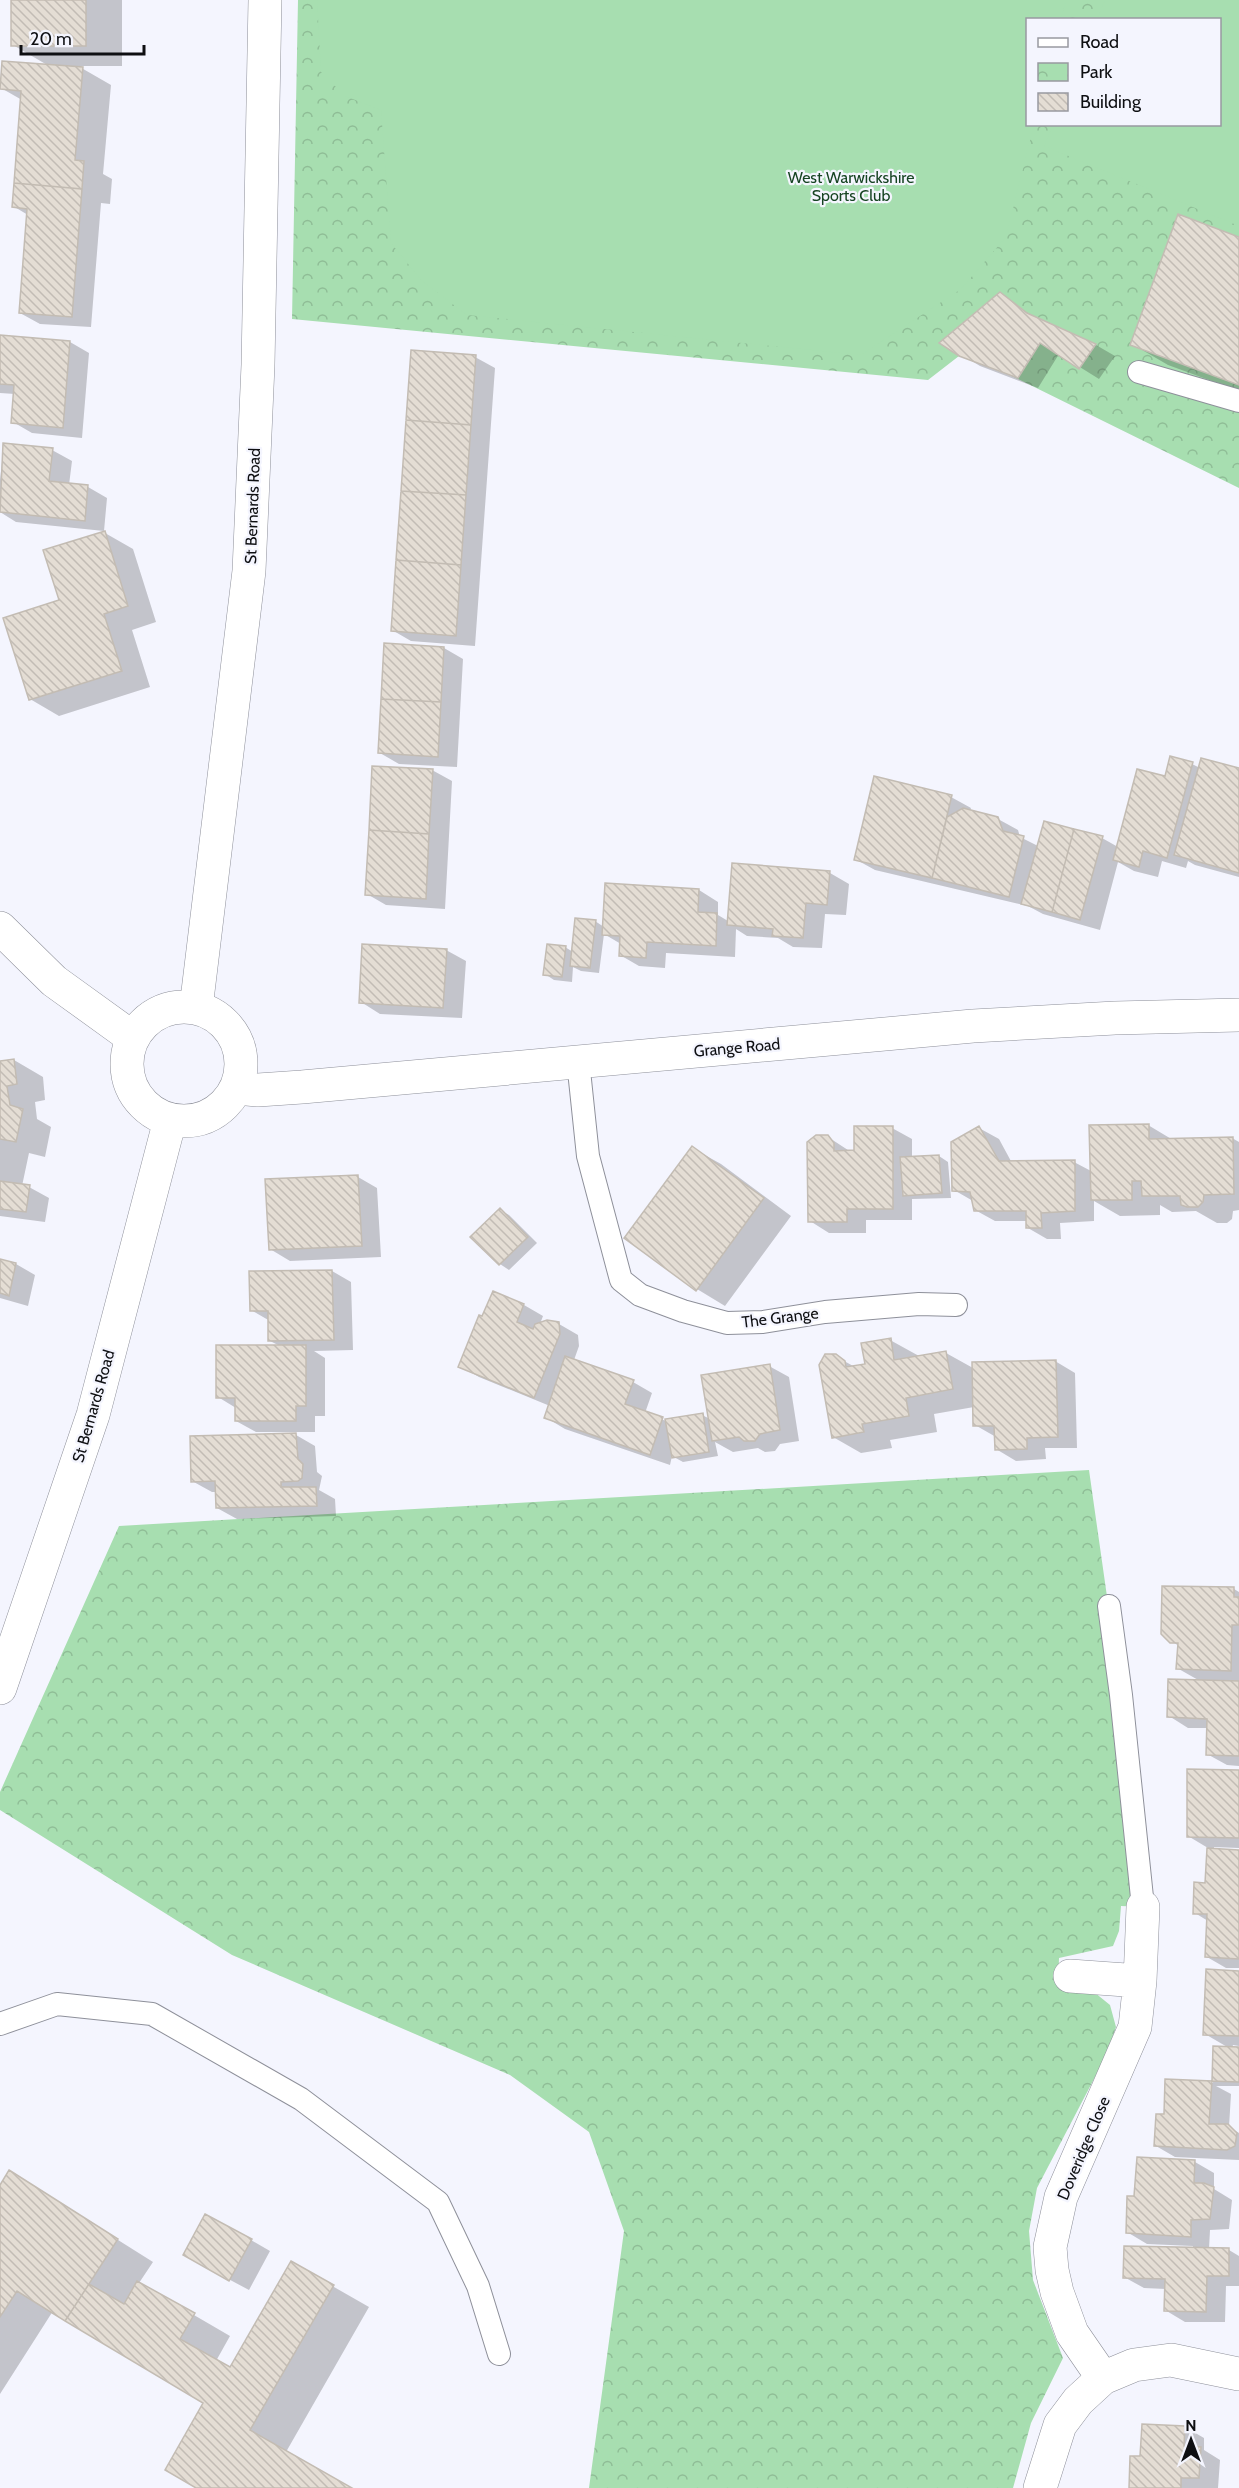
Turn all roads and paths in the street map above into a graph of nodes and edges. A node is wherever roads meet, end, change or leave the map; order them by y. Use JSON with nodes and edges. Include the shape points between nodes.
{"nodes":[{"id":1,"x":265,"y":0,"type":"edge"},
{"id":2,"x":1139,"y":372,"type":"dead end"},
{"id":3,"x":1239,"y":401,"type":"edge"},
{"id":4,"x":0,"y":928,"type":"edge"},
{"id":5,"x":196,"y":1008,"type":"junction"},
{"id":6,"x":1239,"y":1015,"type":"edge"},
{"id":7,"x":133,"y":1038,"type":"junction"},
{"id":8,"x":578,"y":1061,"type":"junction"},
{"id":9,"x":237,"y":1088,"type":"junction"},
{"id":10,"x":170,"y":1120,"type":"junction"},
{"id":11,"x":956,"y":1305,"type":"dead end"},
{"id":12,"x":1109,"y":1606,"type":"dead end"},
{"id":13,"x":5,"y":1654,"type":"edge"},
{"id":14,"x":0,"y":1688,"type":"edge"},
{"id":15,"x":1143,"y":1907,"type":"joint"},
{"id":16,"x":1070,"y":1976,"type":"dead end"},
{"id":17,"x":1140,"y":1981,"type":"junction"},
{"id":18,"x":0,"y":2024,"type":"edge"},
{"id":19,"x":499,"y":2354,"type":"dead end"},
{"id":20,"x":1239,"y":2374,"type":"edge"},
{"id":21,"x":1103,"y":2378,"type":"junction"},
{"id":22,"x":1040,"y":2488,"type":"edge"}],
"edges":[{"from":1,"to":5,"type":"street","name":"St Bernards Road","via":[[258,365],[249,571]]},
{"from":2,"to":3,"type":"lane"},
{"from":4,"to":7,"type":"street","via":[[54,981]]},
{"from":5,"to":7,"type":"street","via":[[178,1007],[158,1013]]},
{"from":5,"to":9,"type":"street","via":[[214,1015],[230,1029],[237,1042],[241,1068]]},
{"from":6,"to":8,"type":"street","name":"Grange Road","via":[[973,1026]]},
{"from":7,"to":10,"type":"street","via":[[127,1061],[129,1081],[137,1097]]},
{"from":8,"to":9,"type":"street","name":"Grange Road","via":[[280,1089]]},
{"from":8,"to":11,"type":"lane","name":"The Grange","via":[[591,1167],[621,1281],[640,1295],[726,1323],[919,1304]]},
{"from":9,"to":10,"type":"street","via":[[216,1112],[198,1120]]},
{"from":10,"to":13,"type":"street","name":"St Bernards Road","via":[[93,1415]]},
{"from":12,"to":15,"type":"lane"},
{"from":13,"to":14,"type":"street","name":"St Bernards Road"},
{"from":15,"to":17,"type":"street","name":"Doveridge Close"},
{"from":16,"to":17,"type":"street"},
{"from":17,"to":21,"type":"street","name":"Doveridge Close","via":[[1135,2026],[1061,2197],[1050,2247],[1057,2292],[1072,2332]]},
{"from":18,"to":19,"type":"lane","via":[[57,2004],[152,2014],[301,2099],[438,2202],[478,2286]]},
{"from":20,"to":21,"type":"street","via":[[1171,2360],[1134,2365]]},
{"from":21,"to":22,"type":"street","via":[[1060,2425]]}]}
